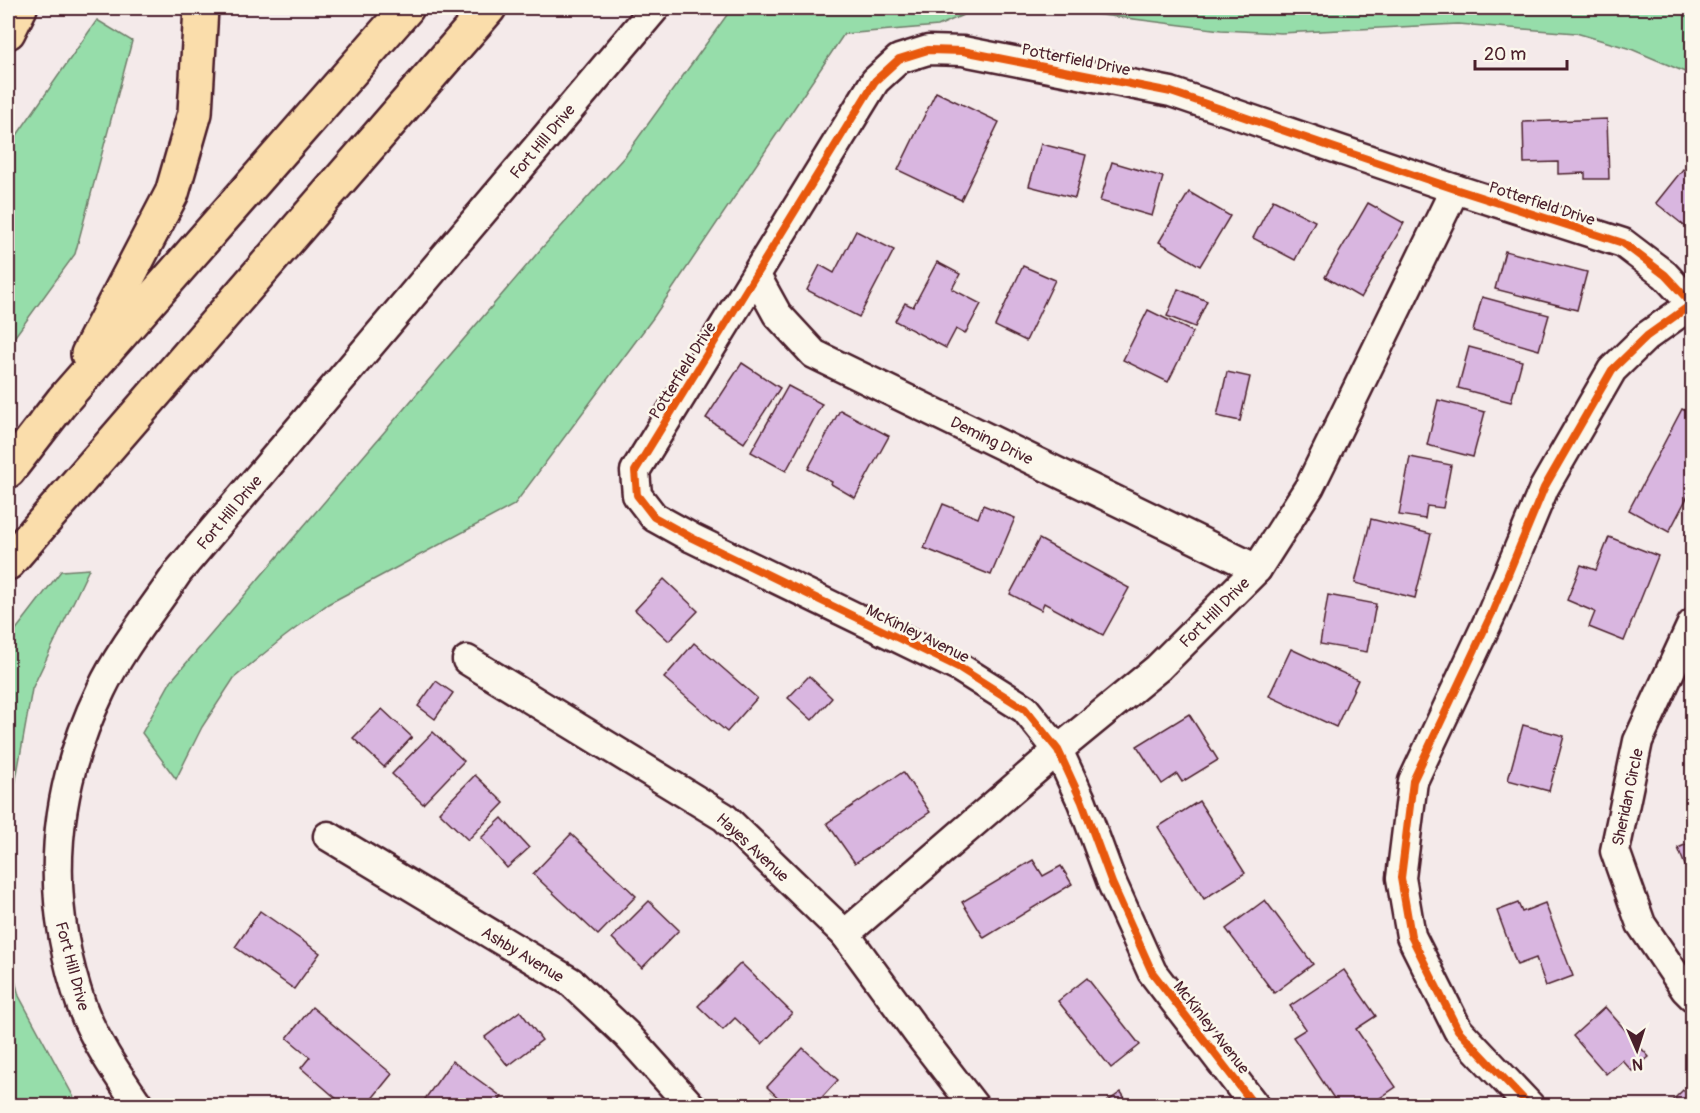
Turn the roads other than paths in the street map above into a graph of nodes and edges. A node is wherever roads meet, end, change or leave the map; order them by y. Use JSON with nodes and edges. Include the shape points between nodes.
{"nodes":[{"id":1,"x":20,"y":8,"type":"edge"},
{"id":2,"x":201,"y":8,"type":"edge"},
{"id":3,"x":407,"y":8,"type":"edge"},
{"id":4,"x":489,"y":8,"type":"edge"},
{"id":5,"x":655,"y":8,"type":"edge"},
{"id":6,"x":8,"y":32,"type":"edge"},
{"id":7,"x":1455,"y":189,"type":"junction"},
{"id":8,"x":756,"y":276,"type":"junction"},
{"id":9,"x":1692,"y":304,"type":"edge"},
{"id":10,"x":63,"y":400,"type":"junction"},
{"id":11,"x":8,"y":471,"type":"edge"},
{"id":12,"x":635,"y":471,"type":"joint"},
{"id":13,"x":8,"y":563,"type":"edge"},
{"id":14,"x":1257,"y":569,"type":"junction"},
{"id":15,"x":1692,"y":624,"type":"edge"},
{"id":16,"x":467,"y":660,"type":"dead end"},
{"id":17,"x":1058,"y":750,"type":"junction"},
{"id":18,"x":328,"y":836,"type":"dead end"},
{"id":19,"x":845,"y":934,"type":"junction"},
{"id":20,"x":1692,"y":996,"type":"edge"},
{"id":21,"x":139,"y":1106,"type":"edge"},
{"id":22,"x":691,"y":1106,"type":"edge"},
{"id":23,"x":974,"y":1106,"type":"edge"},
{"id":24,"x":1255,"y":1106,"type":"edge"},
{"id":25,"x":1530,"y":1106,"type":"edge"}],
"edges":[{"from":1,"to":6,"type":"main road"},
{"from":2,"to":10,"type":"main road","via":[[195,113],[172,193]]},
{"from":3,"to":10,"type":"main road"},
{"from":4,"to":13,"type":"main road"},
{"from":5,"to":21,"type":"street","name":"Fort Hill Drive","via":[[178,573],[102,689],[72,763],[63,806],[57,853],[59,913],[82,1008]]},
{"from":7,"to":8,"type":"street","name":"Potterfield Drive","via":[[1171,92],[963,51],[928,50],[899,59],[875,81]]},
{"from":7,"to":9,"type":"street","name":"Potterfield Drive","via":[[1623,243],[1665,274]]},
{"from":7,"to":14,"type":"street","name":"Fort Hill Drive","via":[[1310,486]]},
{"from":8,"to":12,"type":"street","name":"Potterfield Drive"},
{"from":8,"to":14,"type":"street","name":"Deming Drive","via":[[777,314],[814,354]]},
{"from":9,"to":25,"type":"street","via":[[1647,336],[1612,370],[1544,488],[1492,613],[1413,781],[1401,878],[1411,936],[1458,1030]]},
{"from":10,"to":11,"type":"main road"},
{"from":12,"to":17,"type":"street","name":"McKinley Avenue","via":[[637,495],[654,517],[960,668],[1024,709]]},
{"from":14,"to":17,"type":"street","name":"Fort Hill Drive","via":[[1158,668]]},
{"from":15,"to":20,"type":"street","name":"Sheridan Circle","via":[[1638,741],[1615,851],[1641,924]]},
{"from":16,"to":19,"type":"street","name":"Hayes Avenue","via":[[724,817]]},
{"from":17,"to":19,"type":"street","name":"Fort Hill Drive"},
{"from":17,"to":24,"type":"street","name":"McKinley Avenue","via":[[1152,972]]},
{"from":18,"to":22,"type":"street","name":"Ashby Avenue","via":[[571,982],[627,1035]]},
{"from":19,"to":23,"type":"street","name":"Hayes Avenue"}]}
